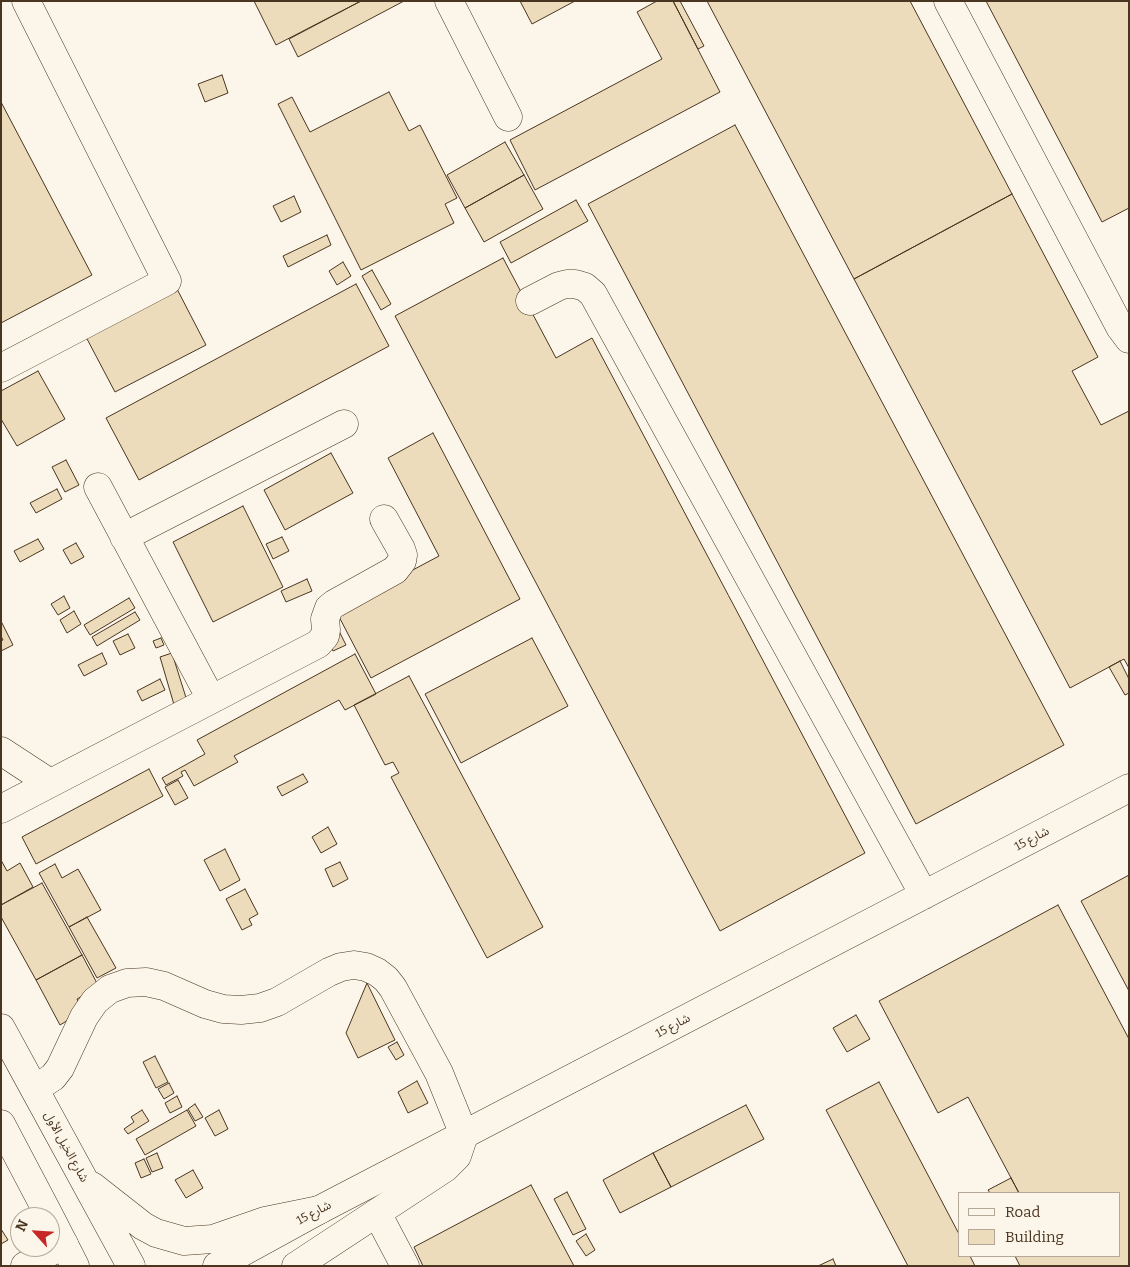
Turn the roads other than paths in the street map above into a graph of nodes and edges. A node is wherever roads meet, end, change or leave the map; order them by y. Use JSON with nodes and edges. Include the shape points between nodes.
{"nodes":[{"id":1,"x":26,"y":1,"type":"edge"},
{"id":2,"x":449,"y":1,"type":"edge"},
{"id":3,"x":948,"y":1,"type":"edge"},
{"id":4,"x":508,"y":117,"type":"dead end"},
{"id":5,"x":530,"y":301,"type":"dead end"},
{"id":6,"x":1129,"y":339,"type":"edge"},
{"id":7,"x":1,"y":368,"type":"edge"},
{"id":8,"x":344,"y":424,"type":"dead end"},
{"id":9,"x":98,"y":488,"type":"dead end"},
{"id":10,"x":384,"y":518,"type":"dead end"},
{"id":11,"x":124,"y":537,"type":"junction"},
{"id":12,"x":211,"y":699,"type":"junction"},
{"id":13,"x":1,"y":752,"type":"edge"},
{"id":14,"x":50,"y":783,"type":"junction"},
{"id":15,"x":1129,"y":788,"type":"edge"},
{"id":16,"x":1,"y":809,"type":"edge"},
{"id":17,"x":924,"y":895,"type":"junction"},
{"id":18,"x":1,"y":1028,"type":"edge"},
{"id":19,"x":35,"y":1089,"type":"junction"},
{"id":20,"x":1,"y":1124,"type":"edge"},
{"id":21,"x":464,"y":1135,"type":"junction"},
{"id":22,"x":84,"y":1180,"type":"junction"},
{"id":23,"x":45,"y":1207,"type":"edge"},
{"id":24,"x":319,"y":1210,"type":"junction"},
{"id":25,"x":377,"y":1213,"type":"junction"},
{"id":26,"x":60,"y":1236,"type":"edge"},
{"id":27,"x":70,"y":1255,"type":"edge"},
{"id":28,"x":26,"y":1266,"type":"edge"},
{"id":29,"x":130,"y":1266,"type":"edge"},
{"id":30,"x":217,"y":1266,"type":"edge"},
{"id":31,"x":296,"y":1266,"type":"edge"},
{"id":32,"x":405,"y":1266,"type":"edge"}],
"edges":[{"from":1,"to":7,"type":"main road","via":[[167,281]]},
{"from":2,"to":4,"type":"main road"},
{"from":3,"to":6,"type":"main road"},
{"from":5,"to":17,"type":"main road","via":[[567,284],[585,287],[593,294]]},
{"from":8,"to":11,"type":"main road"},
{"from":9,"to":11,"type":"main road"},
{"from":10,"to":12,"type":"main road","via":[[403,555],[399,566],[329,608],[325,636],[318,644]]},
{"from":11,"to":12,"type":"main road"},
{"from":12,"to":14,"type":"main road"},
{"from":13,"to":14,"type":"main road"},
{"from":14,"to":16,"type":"main road"},
{"from":15,"to":17,"type":"main road","name":"شارع 15"},
{"from":17,"to":21,"type":"main road","name":"شارع 15"},
{"from":18,"to":19,"type":"main road","name":"شارع الخيل الأول"},
{"from":19,"to":21,"type":"main road","via":[[60,1068],[95,1001],[110,989],[127,982],[164,986],[205,1004],[241,1010],[277,1002],[329,972],[354,965],[377,972],[393,988],[439,1073]]},
{"from":19,"to":22,"type":"main road","name":"شارع الخيل الأول"},
{"from":20,"to":23,"type":"main road"},
{"from":21,"to":24,"type":"main road","name":"شارع 15"},
{"from":21,"to":25,"type":"main road","via":[[452,1163]]},
{"from":22,"to":24,"type":"main road","via":[[143,1226],[184,1241],[213,1238],[265,1221]]},
{"from":22,"to":29,"type":"main road","name":"شارع الخيل الأول"},
{"from":24,"to":30,"type":"main road","name":"شارع 15"},
{"from":25,"to":31,"type":"main road"},
{"from":25,"to":32,"type":"main road"},
{"from":26,"to":27,"type":"main road"},
{"from":27,"to":28,"type":"main road"}]}
